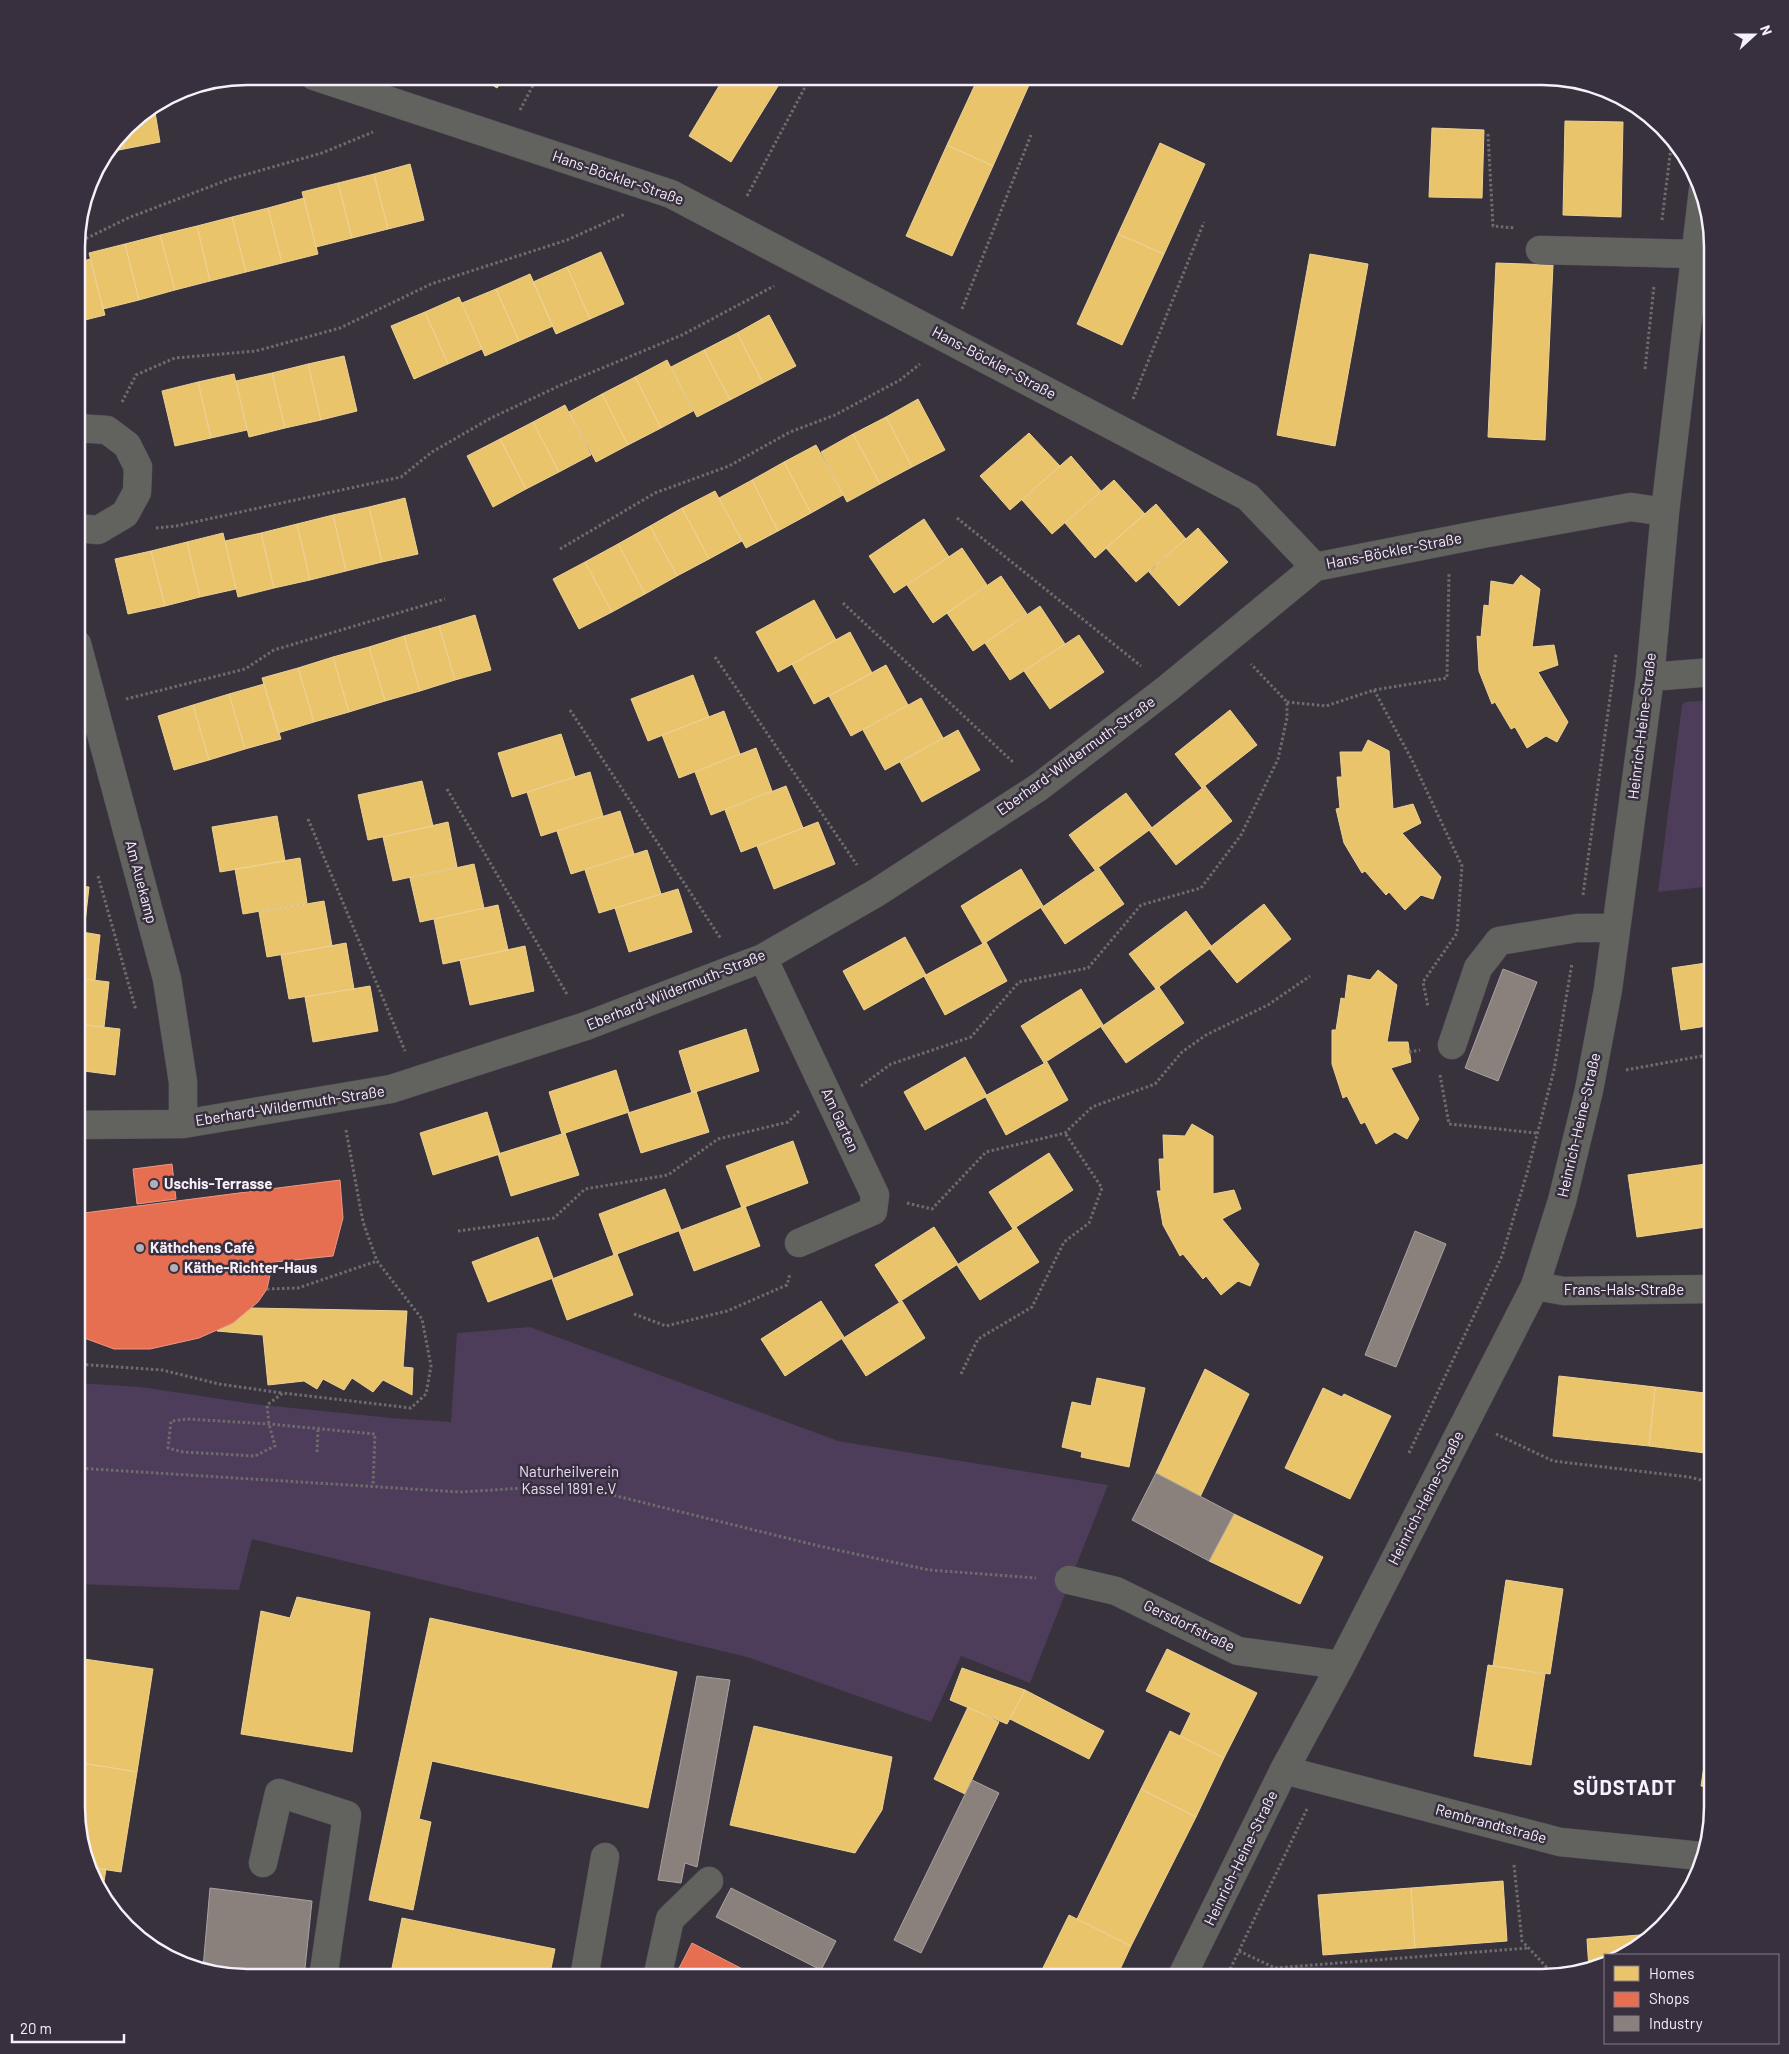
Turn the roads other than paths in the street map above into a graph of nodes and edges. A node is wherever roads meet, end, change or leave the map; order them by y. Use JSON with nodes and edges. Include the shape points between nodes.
{"nodes":[{"id":1,"x":341,"y":85,"type":"edge"},
{"id":2,"x":1700,"y":212,"type":"edge"},
{"id":3,"x":1540,"y":250,"type":"dead end"},
{"id":4,"x":1694,"y":254,"type":"junction"},
{"id":5,"x":85,"y":429,"type":"edge"},
{"id":6,"x":1665,"y":512,"type":"junction"},
{"id":7,"x":85,"y":529,"type":"edge"},
{"id":8,"x":1315,"y":568,"type":"junction"},
{"id":9,"x":1704,"y":673,"type":"edge"},
{"id":10,"x":85,"y":676,"type":"edge"},
{"id":11,"x":1650,"y":678,"type":"junction"},
{"id":12,"x":1616,"y":928,"type":"junction"},
{"id":13,"x":751,"y":962,"type":"junction"},
{"id":14,"x":1446,"y":1056,"type":"road end"},
{"id":15,"x":183,"y":1124,"type":"junction"},
{"id":16,"x":85,"y":1125,"type":"edge"},
{"id":17,"x":800,"y":1243,"type":"road end"},
{"id":18,"x":1535,"y":1286,"type":"junction"},
{"id":19,"x":1704,"y":1289,"type":"edge"},
{"id":20,"x":1069,"y":1580,"type":"road end"},
{"id":21,"x":1341,"y":1665,"type":"junction"},
{"id":22,"x":1284,"y":1770,"type":"junction"},
{"id":23,"x":1696,"y":1856,"type":"edge"},
{"id":24,"x":604,"y":1857,"type":"dead end"},
{"id":25,"x":263,"y":1863,"type":"dead end"},
{"id":26,"x":709,"y":1881,"type":"dead end"},
{"id":27,"x":324,"y":1969,"type":"edge"},
{"id":28,"x":585,"y":1969,"type":"edge"},
{"id":29,"x":659,"y":1969,"type":"edge"},
{"id":30,"x":1185,"y":1969,"type":"edge"}],
"edges":[{"from":1,"to":8,"type":"street","name":"Hans-Böckler-Straße","via":[[671,194],[1248,497]]},
{"from":2,"to":4,"type":"street","name":"Heinrich-Heine-Straße"},
{"from":3,"to":4,"type":"street"},
{"from":4,"to":6,"type":"street","name":"Heinrich-Heine-Straße"},
{"from":5,"to":7,"type":"street","via":[[107,430],[127,445],[138,468],[137,492],[125,514],[98,530]]},
{"from":6,"to":8,"type":"street","name":"Hans-Böckler-Straße","via":[[1631,507]]},
{"from":6,"to":11,"type":"street","name":"Heinrich-Heine-Straße"},
{"from":8,"to":13,"type":"street","name":"Eberhard-Wildermuth-Straße","via":[[1168,688],[1039,787],[876,893]]},
{"from":9,"to":11,"type":"street"},
{"from":10,"to":15,"type":"street","name":"Am Auekamp","via":[[167,980],[183,1082]]},
{"from":11,"to":12,"type":"street","name":"Heinrich-Heine-Straße"},
{"from":12,"to":14,"type":"street","via":[[1577,928],[1499,941],[1478,968]]},
{"from":12,"to":18,"type":"street","name":"Heinrich-Heine-Straße","via":[[1593,1068],[1562,1201]]},
{"from":13,"to":15,"type":"street","name":"Eberhard-Wildermuth-Straße","via":[[586,1026],[391,1090]]},
{"from":13,"to":17,"type":"street","name":"Am Garten","via":[[875,1196],[872,1211]]},
{"from":15,"to":16,"type":"street","name":"Eberhard-Wildermuth-Straße"},
{"from":18,"to":19,"type":"street","name":"Frans-Hals-Straße","via":[[1564,1291]]},
{"from":18,"to":21,"type":"street","name":"Heinrich-Heine-Straße"},
{"from":20,"to":21,"type":"street","name":"Gersdorfstraße","via":[[1116,1592],[1238,1651]]},
{"from":21,"to":22,"type":"street","name":"Heinrich-Heine-Straße"},
{"from":22,"to":23,"type":"street","name":"Rembrandtstraße","via":[[1560,1842]]},
{"from":22,"to":30,"type":"street","name":"Heinrich-Heine-Straße"},
{"from":24,"to":28,"type":"street"},
{"from":25,"to":27,"type":"street","via":[[280,1794],[348,1815]]},
{"from":26,"to":29,"type":"street","via":[[670,1919]]}]}
